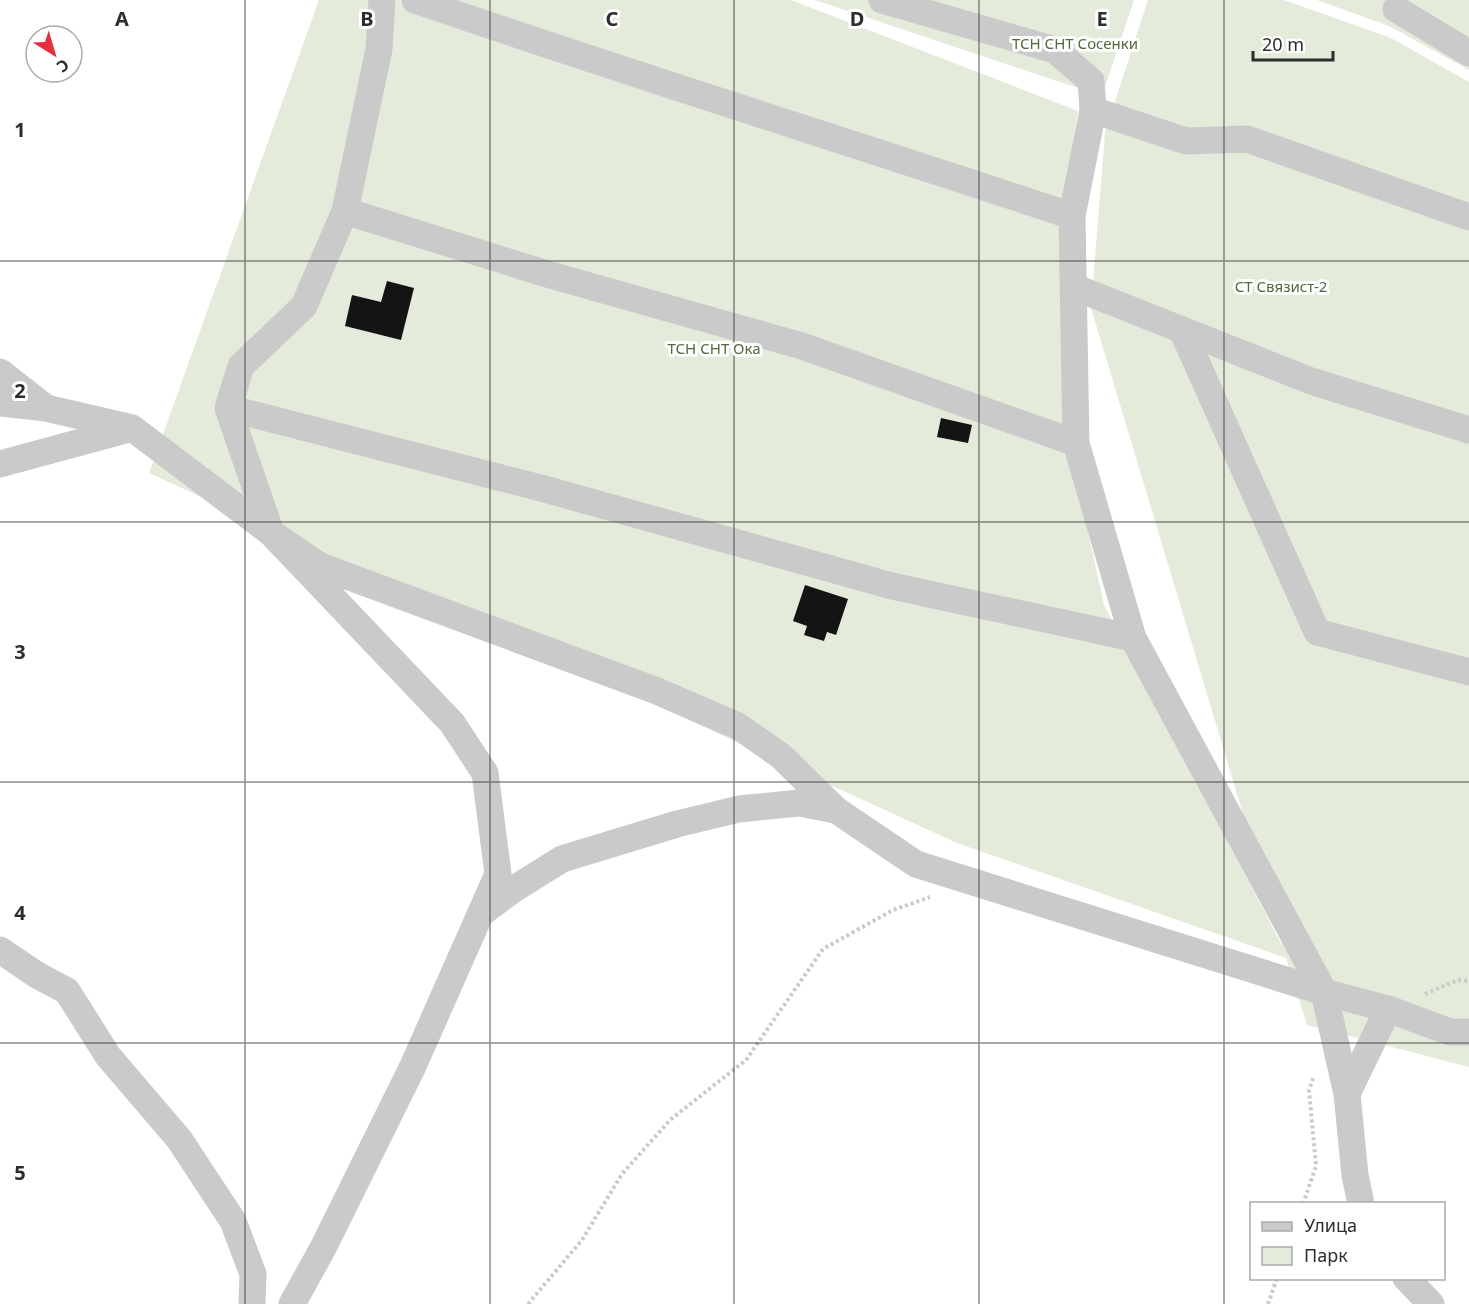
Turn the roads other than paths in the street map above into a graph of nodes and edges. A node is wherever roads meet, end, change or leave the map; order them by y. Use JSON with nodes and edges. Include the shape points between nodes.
{"nodes":[{"id":1,"x":382,"y":0,"type":"edge"},
{"id":2,"x":415,"y":0,"type":"edge"},
{"id":3,"x":882,"y":0,"type":"edge"},
{"id":4,"x":1395,"y":9,"type":"dead end"},
{"id":5,"x":1469,"y":53,"type":"edge"},
{"id":6,"x":1093,"y":110,"type":"junction"},
{"id":7,"x":345,"y":211,"type":"junction"},
{"id":8,"x":1071,"y":216,"type":"junction"},
{"id":9,"x":1469,"y":217,"type":"edge"},
{"id":10,"x":1074,"y":287,"type":"junction"},
{"id":11,"x":1182,"y":330,"type":"junction"},
{"id":12,"x":0,"y":372,"type":"edge"},
{"id":13,"x":0,"y":403,"type":"edge"},
{"id":14,"x":46,"y":408,"type":"junction"},
{"id":15,"x":228,"y":408,"type":"junction"},
{"id":16,"x":132,"y":429,"type":"junction"},
{"id":17,"x":1469,"y":430,"type":"edge"},
{"id":18,"x":1076,"y":443,"type":"junction"},
{"id":19,"x":0,"y":464,"type":"edge"},
{"id":20,"x":271,"y":533,"type":"junction"},
{"id":21,"x":1133,"y":638,"type":"junction"},
{"id":22,"x":1469,"y":672,"type":"edge"},
{"id":23,"x":836,"y":810,"type":"junction"},
{"id":24,"x":481,"y":914,"type":"junction"},
{"id":25,"x":0,"y":950,"type":"edge"},
{"id":26,"x":1324,"y":992,"type":"junction"},
{"id":27,"x":1388,"y":1009,"type":"junction"},
{"id":28,"x":1469,"y":1032,"type":"edge"},
{"id":29,"x":1347,"y":1094,"type":"junction"},
{"id":30,"x":1362,"y":1202,"type":"edge"},
{"id":31,"x":1408,"y":1280,"type":"edge"},
{"id":32,"x":252,"y":1304,"type":"edge"},
{"id":33,"x":292,"y":1304,"type":"edge"},
{"id":34,"x":1431,"y":1304,"type":"edge"}],
"edges":[{"from":1,"to":7,"type":"street","via":[[379,49]]},
{"from":2,"to":8,"type":"street"},
{"from":3,"to":6,"type":"street","via":[[1055,50],[1091,81]]},
{"from":4,"to":5,"type":"street"},
{"from":6,"to":8,"type":"street"},
{"from":6,"to":9,"type":"street","via":[[1186,141],[1247,139]]},
{"from":7,"to":15,"type":"street","via":[[304,306],[241,366]]},
{"from":7,"to":18,"type":"street","via":[[547,274],[802,346]]},
{"from":8,"to":10,"type":"street"},
{"from":10,"to":11,"type":"street"},
{"from":10,"to":18,"type":"street"},
{"from":11,"to":17,"type":"street","via":[[1311,381]]},
{"from":11,"to":22,"type":"street","via":[[1317,632]]},
{"from":12,"to":14,"type":"street"},
{"from":13,"to":14,"type":"street"},
{"from":14,"to":16,"type":"street"},
{"from":15,"to":20,"type":"street"},
{"from":15,"to":21,"type":"street","via":[[540,488],[892,586]]},
{"from":16,"to":19,"type":"street"},
{"from":16,"to":20,"type":"street"},
{"from":18,"to":21,"type":"street"},
{"from":20,"to":23,"type":"street","via":[[320,566],[657,691],[738,726],[781,756]]},
{"from":20,"to":24,"type":"street","via":[[452,723],[485,773],[498,874]]},
{"from":21,"to":26,"type":"street"},
{"from":23,"to":24,"type":"street","via":[[798,804],[739,809],[626,838],[562,859]]},
{"from":23,"to":26,"type":"street","via":[[916,864]]},
{"from":24,"to":33,"type":"street","via":[[413,1066]]},
{"from":25,"to":32,"type":"street","via":[[67,991],[108,1056],[179,1139],[233,1221],[253,1274]]},
{"from":26,"to":27,"type":"street"},
{"from":26,"to":29,"type":"street"},
{"from":27,"to":28,"type":"street","via":[[1450,1032]]},
{"from":27,"to":29,"type":"street"},
{"from":29,"to":30,"type":"street","via":[[1355,1175]]},
{"from":31,"to":34,"type":"street"}]}
